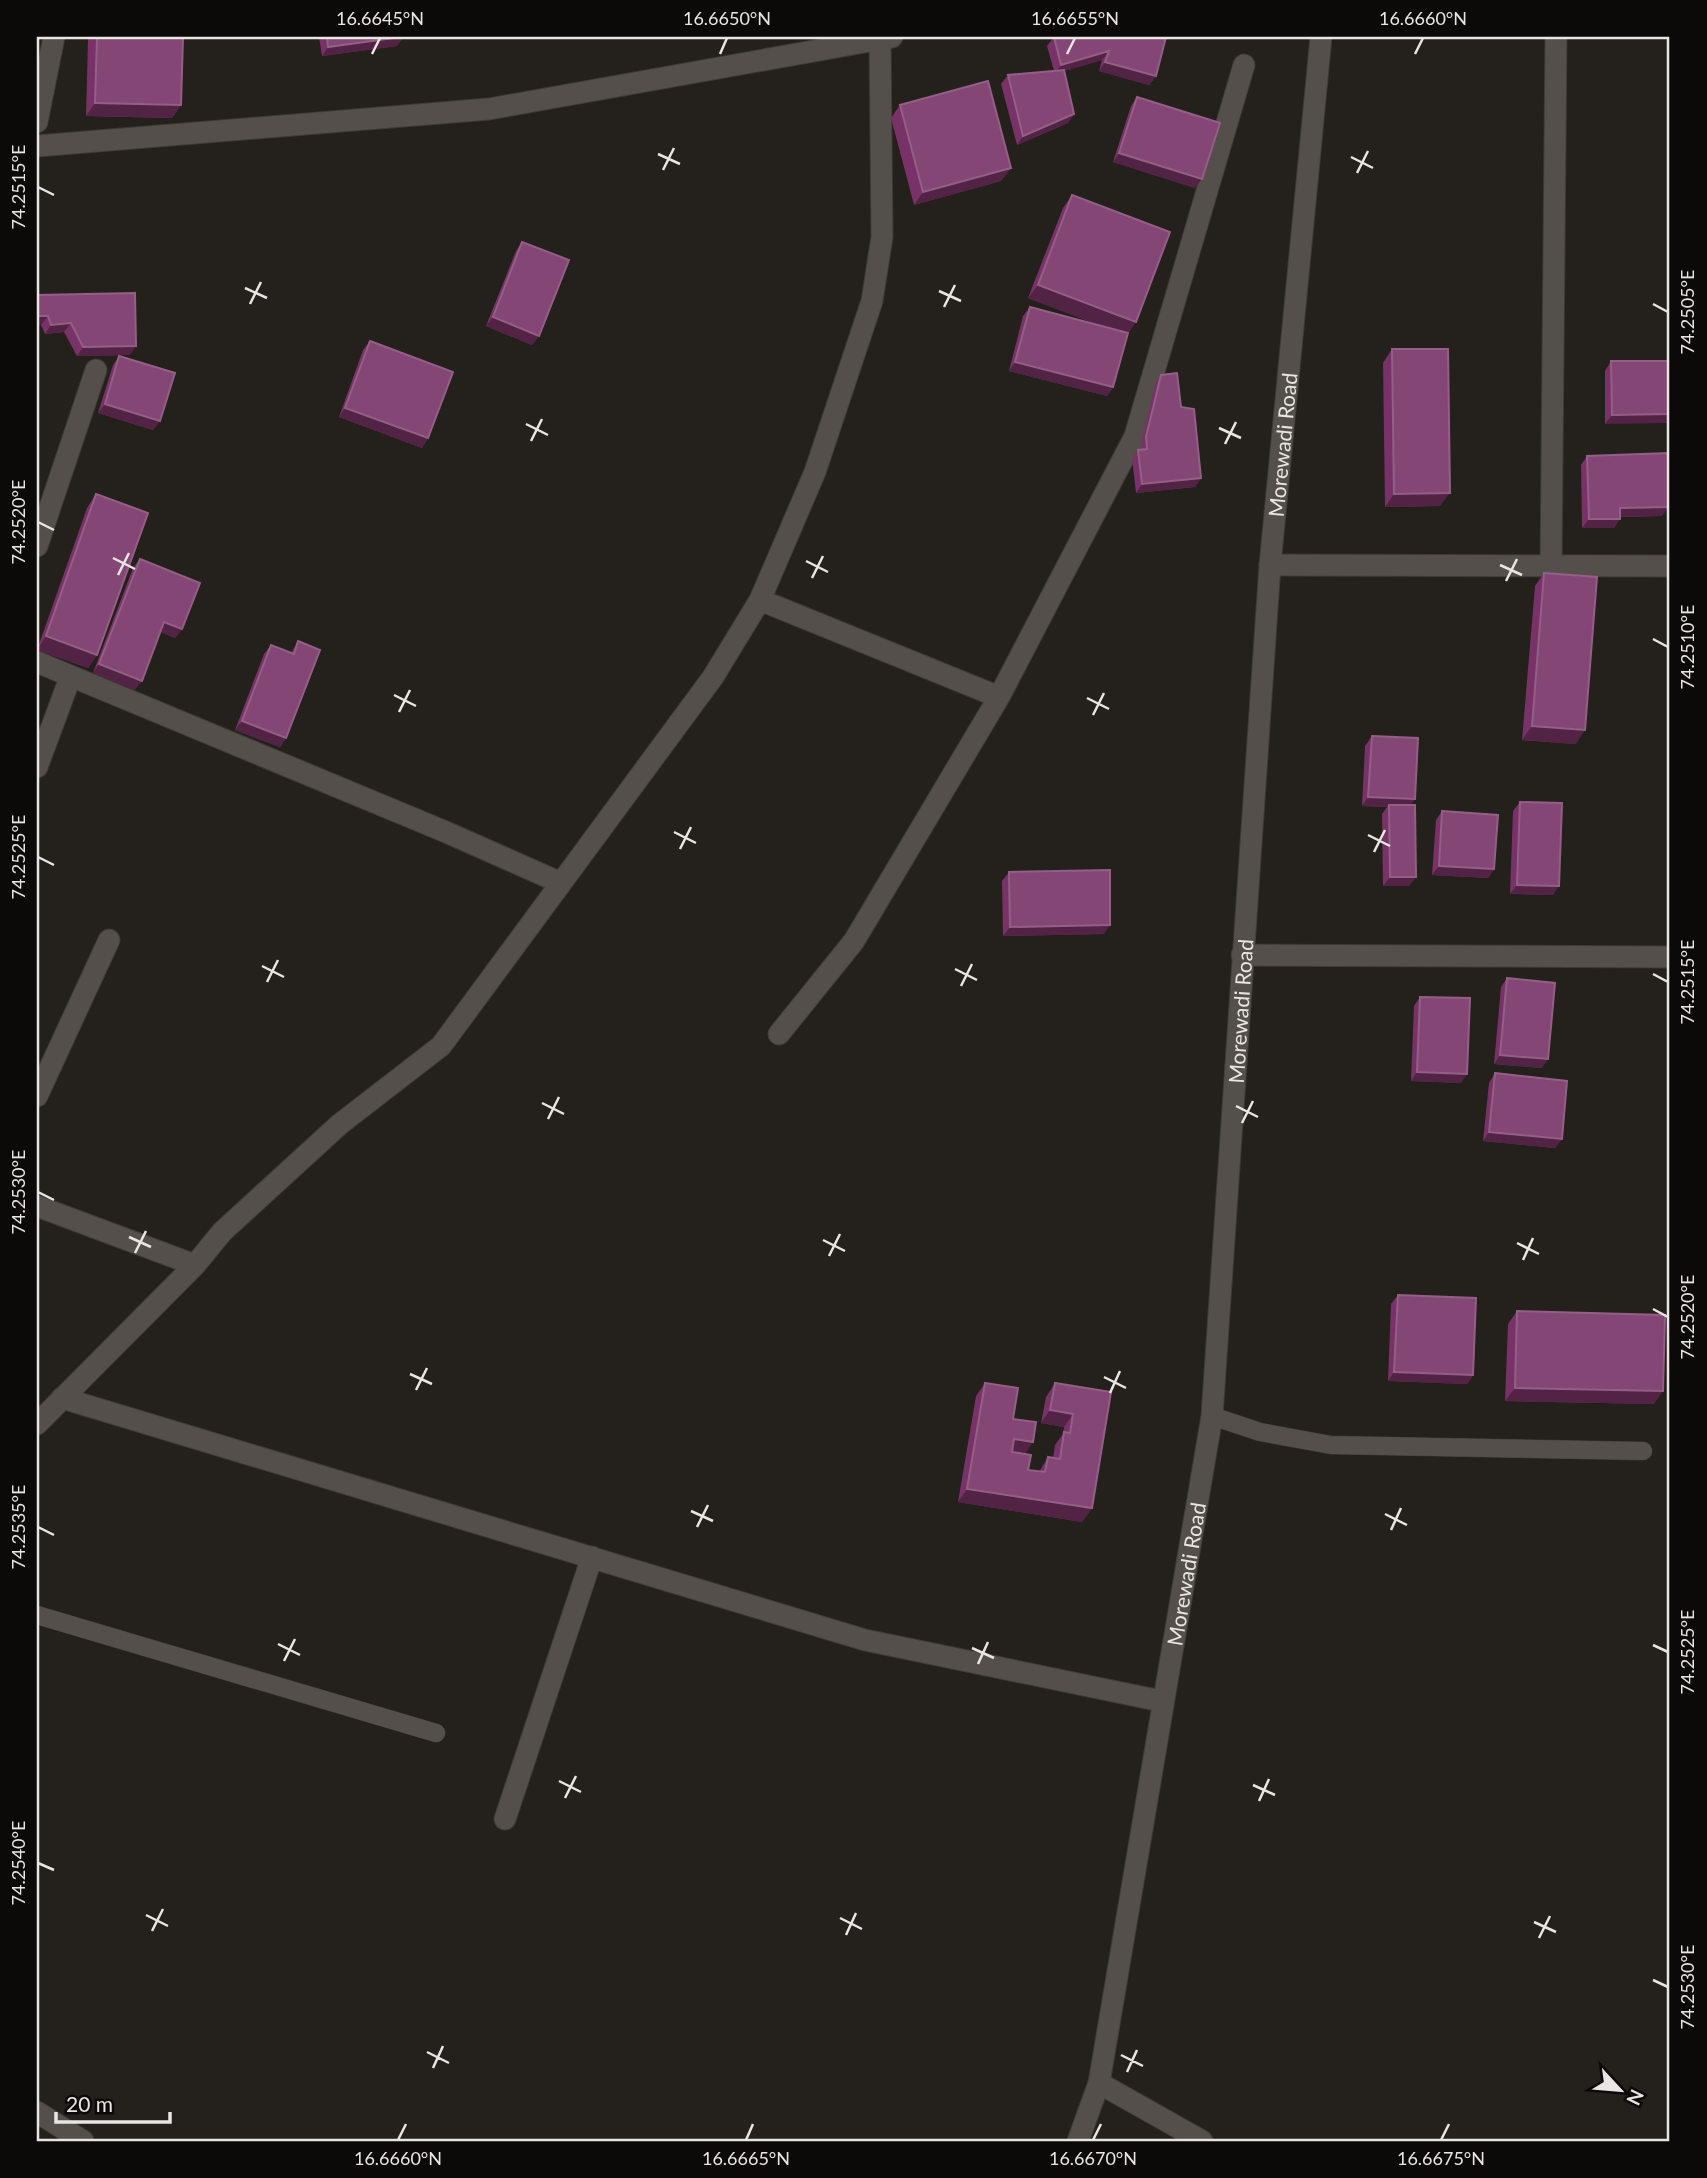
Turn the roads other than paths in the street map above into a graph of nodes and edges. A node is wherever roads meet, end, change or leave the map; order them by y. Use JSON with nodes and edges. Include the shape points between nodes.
{"nodes":[{"id":1,"x":54,"y":37,"type":"edge"},
{"id":2,"x":1321,"y":37,"type":"edge"},
{"id":3,"x":1556,"y":37,"type":"edge"},
{"id":4,"x":885,"y":38,"type":"edge"},
{"id":5,"x":1244,"y":65,"type":"dead end"},
{"id":6,"x":37,"y":122,"type":"edge"},
{"id":7,"x":37,"y":146,"type":"edge"},
{"id":8,"x":96,"y":370,"type":"dead end"},
{"id":9,"x":37,"y":546,"type":"edge"},
{"id":10,"x":1270,"y":565,"type":"junction"},
{"id":11,"x":1551,"y":565,"type":"junction"},
{"id":12,"x":1670,"y":566,"type":"edge"},
{"id":13,"x":760,"y":600,"type":"junction"},
{"id":14,"x":37,"y":662,"type":"edge"},
{"id":15,"x":70,"y":678,"type":"junction"},
{"id":16,"x":999,"y":697,"type":"junction"},
{"id":17,"x":37,"y":767,"type":"edge"},
{"id":18,"x":561,"y":883,"type":"junction"},
{"id":19,"x":109,"y":940,"type":"dead end"},
{"id":20,"x":1242,"y":955,"type":"junction"},
{"id":21,"x":1670,"y":957,"type":"edge"},
{"id":22,"x":779,"y":1034,"type":"dead end"},
{"id":23,"x":37,"y":1096,"type":"edge"},
{"id":24,"x":37,"y":1206,"type":"edge"},
{"id":25,"x":195,"y":1265,"type":"junction"},
{"id":26,"x":62,"y":1398,"type":"junction"},
{"id":27,"x":1212,"y":1416,"type":"junction"},
{"id":28,"x":37,"y":1424,"type":"edge"},
{"id":29,"x":1643,"y":1451,"type":"dead end"},
{"id":30,"x":592,"y":1557,"type":"junction"},
{"id":31,"x":37,"y":1615,"type":"edge"},
{"id":32,"x":1161,"y":1701,"type":"junction"},
{"id":33,"x":436,"y":1733,"type":"dead end"},
{"id":34,"x":505,"y":1819,"type":"dead end"},
{"id":35,"x":1099,"y":2083,"type":"junction"},
{"id":36,"x":37,"y":2112,"type":"edge"},
{"id":37,"x":83,"y":2141,"type":"edge"},
{"id":38,"x":1078,"y":2141,"type":"edge"},
{"id":39,"x":1202,"y":2141,"type":"edge"}],
"edges":[{"from":1,"to":6,"type":"street"},
{"from":2,"to":10,"type":"street","name":"Morewadi Road"},
{"from":3,"to":11,"type":"street"},
{"from":4,"to":7,"type":"street","via":[[489,109]]},
{"from":4,"to":13,"type":"street","via":[[882,237],[872,301],[815,472]]},
{"from":5,"to":16,"type":"street","via":[[1135,436]]},
{"from":8,"to":9,"type":"street"},
{"from":10,"to":11,"type":"street"},
{"from":10,"to":20,"type":"street","name":"Morewadi Road"},
{"from":11,"to":12,"type":"street"},
{"from":13,"to":16,"type":"street"},
{"from":13,"to":18,"type":"street","via":[[713,677]]},
{"from":14,"to":15,"type":"street"},
{"from":15,"to":17,"type":"street"},
{"from":15,"to":18,"type":"street"},
{"from":16,"to":22,"type":"street","via":[[854,941]]},
{"from":18,"to":25,"type":"street","via":[[441,1046],[340,1124],[222,1232]]},
{"from":19,"to":23,"type":"street"},
{"from":20,"to":21,"type":"street"},
{"from":20,"to":27,"type":"street","name":"Morewadi Road"},
{"from":24,"to":25,"type":"street"},
{"from":25,"to":26,"type":"street"},
{"from":26,"to":28,"type":"street"},
{"from":26,"to":30,"type":"street"},
{"from":27,"to":29,"type":"lane","via":[[1260,1432],[1331,1445]]},
{"from":27,"to":32,"type":"street","name":"Morewadi Road"},
{"from":30,"to":32,"type":"street","via":[[865,1640]]},
{"from":30,"to":34,"type":"street"},
{"from":31,"to":33,"type":"lane"},
{"from":32,"to":35,"type":"street","name":"Morewadi Road"},
{"from":35,"to":38,"type":"street","name":"Morewadi Road"},
{"from":35,"to":39,"type":"street"},
{"from":36,"to":37,"type":"street"}]}
